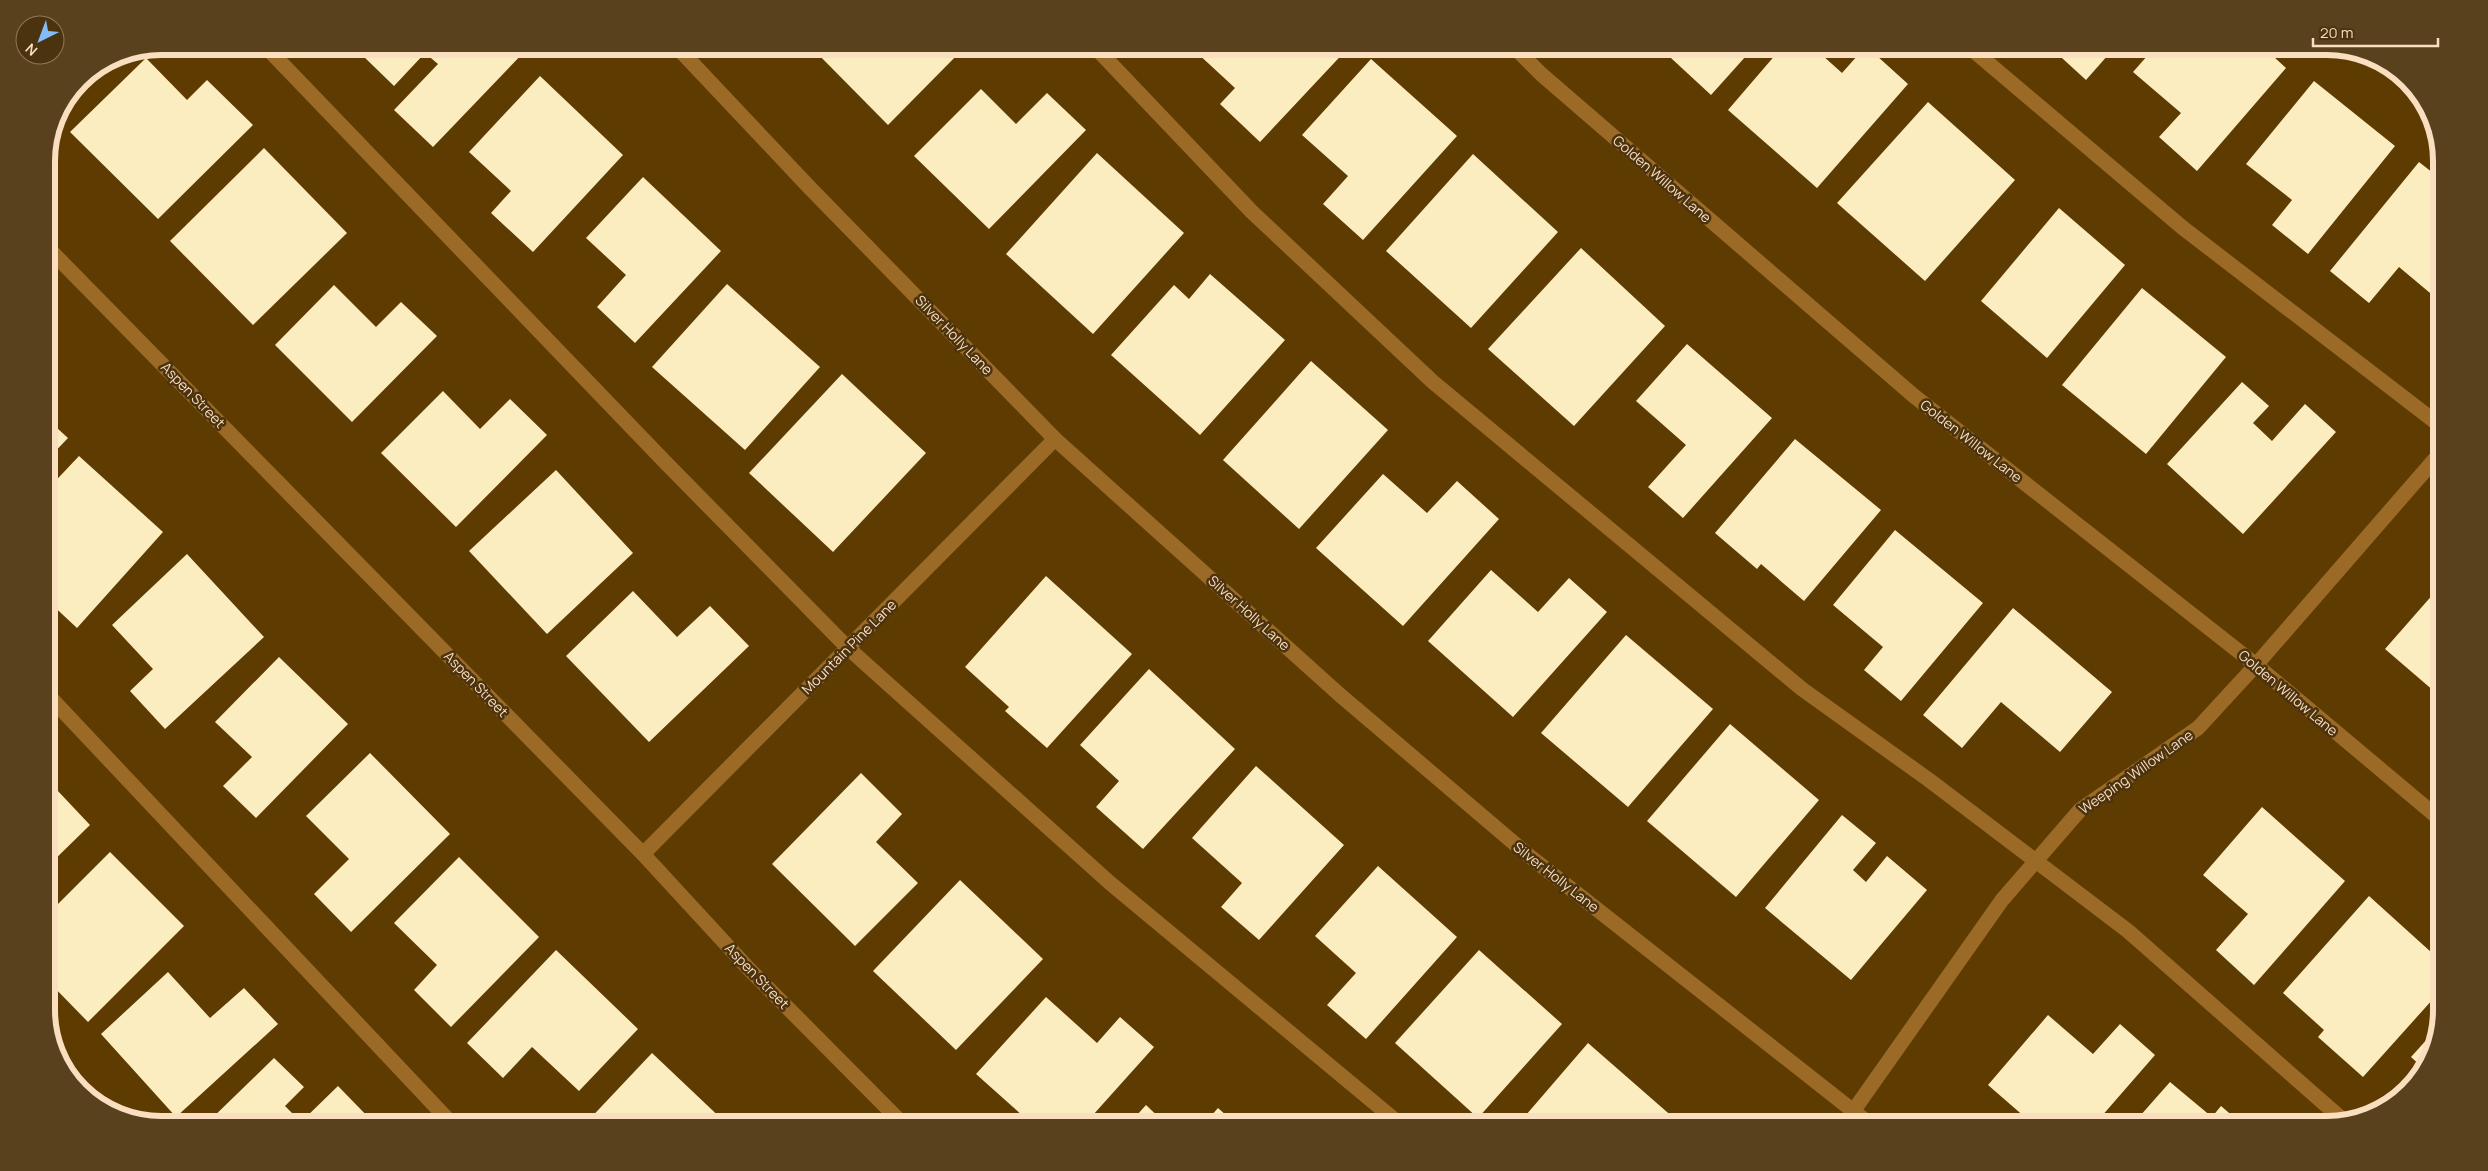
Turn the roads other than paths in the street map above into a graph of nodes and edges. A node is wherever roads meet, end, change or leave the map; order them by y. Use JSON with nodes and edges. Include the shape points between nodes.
{"nodes":[{"id":1,"x":274,"y":55,"type":"edge"},
{"id":2,"x":685,"y":55,"type":"edge"},
{"id":3,"x":1103,"y":55,"type":"edge"},
{"id":4,"x":1522,"y":55,"type":"edge"},
{"id":5,"x":1979,"y":55,"type":"edge"},
{"id":6,"x":55,"y":255,"type":"edge"},
{"id":7,"x":2433,"y":420,"type":"edge"},
{"id":8,"x":1055,"y":439,"type":"junction"},
{"id":9,"x":2433,"y":461,"type":"edge"},
{"id":10,"x":848,"y":648,"type":"junction"},
{"id":11,"x":2256,"y":665,"type":"junction"},
{"id":12,"x":55,"y":704,"type":"edge"},
{"id":13,"x":2433,"y":814,"type":"edge"},
{"id":14,"x":643,"y":854,"type":"junction"},
{"id":15,"x":2036,"y":862,"type":"junction"},
{"id":16,"x":1854,"y":1110,"type":"junction"},
{"id":17,"x":2338,"y":1115,"type":"edge"},
{"id":18,"x":445,"y":1116,"type":"edge"},
{"id":19,"x":895,"y":1116,"type":"edge"},
{"id":20,"x":1390,"y":1116,"type":"edge"},
{"id":21,"x":1861,"y":1116,"type":"edge"}],
"edges":[{"from":1,"to":10,"type":"street"},
{"from":2,"to":8,"type":"street","name":"Silver Holly Lane"},
{"from":3,"to":15,"type":"street","via":[[1252,212],[1433,382],[1802,689]]},
{"from":4,"to":11,"type":"street","name":"Golden Willow Lane","via":[[1548,81],[1914,396]]},
{"from":5,"to":7,"type":"street","via":[[2183,228]]},
{"from":6,"to":14,"type":"street","name":"Aspen Street"},
{"from":8,"to":10,"type":"street","name":"Mountain Pine Lane"},
{"from":8,"to":16,"type":"street","name":"Silver Holly Lane","via":[[1340,695],[1528,855]]},
{"from":9,"to":11,"type":"street","name":"Weeping Willow Lane"},
{"from":10,"to":14,"type":"street","name":"Mountain Pine Lane"},
{"from":10,"to":20,"type":"street","via":[[1110,883]]},
{"from":11,"to":13,"type":"street","name":"Golden Willow Lane"},
{"from":11,"to":15,"type":"street","name":"Weeping Willow Lane","via":[[2198,728],[2080,810]]},
{"from":12,"to":18,"type":"street"},
{"from":14,"to":19,"type":"street","name":"Aspen Street","via":[[748,968]]},
{"from":15,"to":16,"type":"street","name":"Weeping Willow Lane","via":[[2002,900]]},
{"from":15,"to":17,"type":"street","via":[[2128,931]]},
{"from":16,"to":21,"type":"street","name":"Silver Holly Lane"}]}
